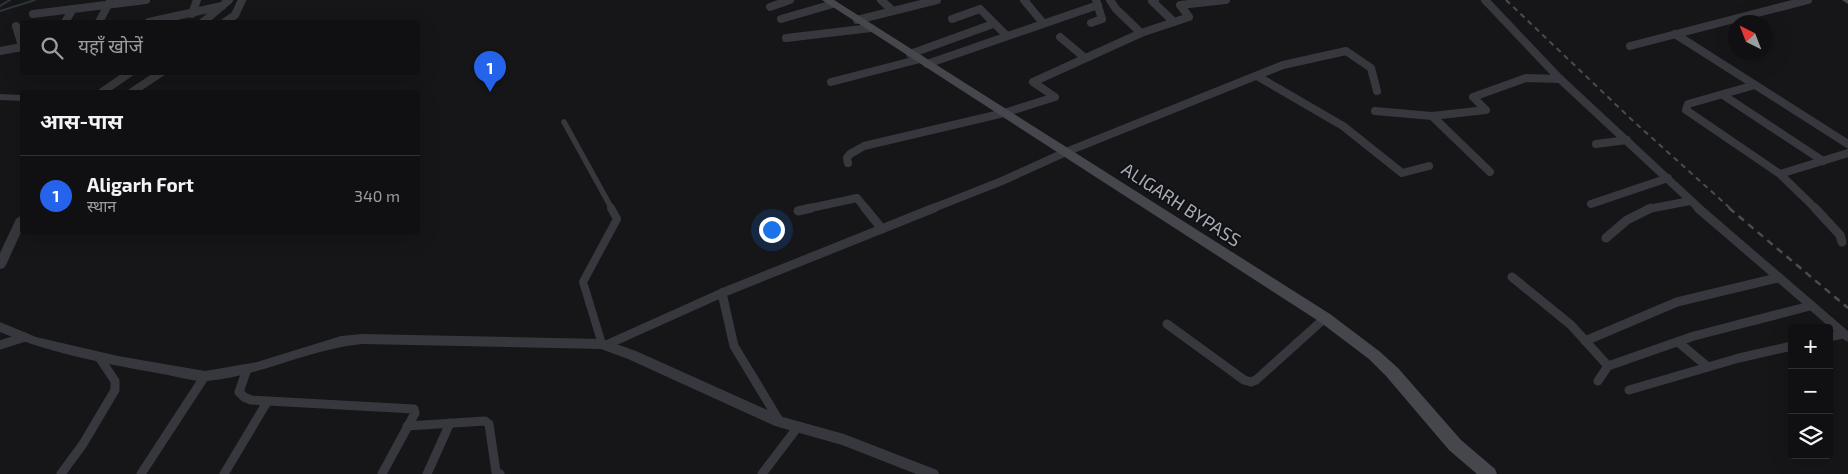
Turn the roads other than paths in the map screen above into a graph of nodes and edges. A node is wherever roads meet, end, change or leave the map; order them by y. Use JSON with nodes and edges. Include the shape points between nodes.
{"nodes":[{"id":1,"x":146,"y":0,"type":"edge"},
{"id":2,"x":197,"y":0,"type":"edge"},
{"id":3,"x":229,"y":0,"type":"edge"},
{"id":4,"x":242,"y":0,"type":"edge"},
{"id":5,"x":790,"y":0,"type":"edge"},
{"id":6,"x":881,"y":0,"type":"edge"},
{"id":7,"x":937,"y":0,"type":"edge"},
{"id":8,"x":1024,"y":0,"type":"edge"},
{"id":9,"x":1110,"y":0,"type":"edge"},
{"id":10,"x":1152,"y":0,"type":"edge"},
{"id":11,"x":1226,"y":0,"type":"edge"},
{"id":12,"x":1485,"y":0,"type":"edge"},
{"id":13,"x":1808,"y":0,"type":"edge"},
{"id":14,"x":109,"y":2,"type":"edge"},
{"id":15,"x":830,"y":2,"type":"edge"},
{"id":16,"x":1097,"y":2,"type":"edge"},
{"id":17,"x":223,"y":3,"type":"edge"},
{"id":18,"x":770,"y":7,"type":"dead end"},
{"id":19,"x":73,"y":10,"type":"junction"},
{"id":20,"x":892,"y":10,"type":"junction"},
{"id":21,"x":33,"y":14,"type":"dead end"},
{"id":22,"x":192,"y":14,"type":"junction"},
{"id":23,"x":781,"y":19,"type":"dead end"},
{"id":24,"x":66,"y":20,"type":"edge"},
{"id":25,"x":100,"y":20,"type":"edge"},
{"id":26,"x":160,"y":20,"type":"edge"},
{"id":27,"x":204,"y":20,"type":"edge"},
{"id":28,"x":228,"y":20,"type":"edge"},
{"id":29,"x":857,"y":20,"type":"junction"},
{"id":30,"x":952,"y":20,"type":"dead end"},
{"id":31,"x":1174,"y":22,"type":"junction"},
{"id":32,"x":1043,"y":23,"type":"junction"},
{"id":33,"x":993,"y":24,"type":"junction"},
{"id":34,"x":1090,"y":24,"type":"dead end"},
{"id":35,"x":16,"y":26,"type":"dead end"},
{"id":36,"x":870,"y":28,"type":"junction"},
{"id":37,"x":1141,"y":33,"type":"junction"},
{"id":38,"x":1674,"y":34,"type":"junction"},
{"id":39,"x":1006,"y":35,"type":"junction"},
{"id":40,"x":1060,"y":37,"type":"dead end"},
{"id":41,"x":786,"y":38,"type":"dead end"},
{"id":42,"x":20,"y":40,"type":"edge"},
{"id":43,"x":1630,"y":46,"type":"dead end"},
{"id":44,"x":20,"y":47,"type":"edge"},
{"id":45,"x":0,"y":51,"type":"edge"},
{"id":46,"x":1085,"y":58,"type":"junction"},
{"id":47,"x":919,"y":59,"type":"junction"},
{"id":48,"x":128,"y":75,"type":"edge"},
{"id":49,"x":158,"y":75,"type":"edge"},
{"id":50,"x":1257,"y":76,"type":"junction"},
{"id":51,"x":1560,"y":79,"type":"junction"},
{"id":52,"x":831,"y":82,"type":"dead end"},
{"id":53,"x":1755,"y":85,"type":"junction"},
{"id":54,"x":105,"y":90,"type":"edge"},
{"id":55,"x":135,"y":90,"type":"edge"},
{"id":56,"x":1377,"y":91,"type":"dead end"},
{"id":57,"x":1723,"y":95,"type":"junction"},
{"id":58,"x":0,"y":97,"type":"edge"},
{"id":59,"x":20,"y":98,"type":"edge"},
{"id":60,"x":1375,"y":112,"type":"dead end"},
{"id":61,"x":1004,"y":113,"type":"junction"},
{"id":62,"x":1432,"y":116,"type":"junction"},
{"id":63,"x":564,"y":122,"type":"dead end"},
{"id":64,"x":1627,"y":140,"type":"junction"},
{"id":65,"x":1596,"y":144,"type":"dead end"},
{"id":66,"x":1848,"y":144,"type":"edge"},
{"id":67,"x":1066,"y":152,"type":"junction"},
{"id":68,"x":1848,"y":153,"type":"edge"},
{"id":69,"x":1823,"y":162,"type":"junction"},
{"id":70,"x":848,"y":163,"type":"dead end"},
{"id":71,"x":1429,"y":166,"type":"dead end"},
{"id":72,"x":1490,"y":172,"type":"dead end"},
{"id":73,"x":1780,"y":174,"type":"junction"},
{"id":74,"x":1668,"y":178,"type":"junction"},
{"id":75,"x":1690,"y":201,"type":"junction"},
{"id":76,"x":1591,"y":204,"type":"dead end"},
{"id":77,"x":798,"y":211,"type":"dead end"},
{"id":78,"x":20,"y":223,"type":"edge"},
{"id":79,"x":882,"y":229,"type":"junction"},
{"id":80,"x":1606,"y":238,"type":"dead end"},
{"id":81,"x":1842,"y":242,"type":"dead end"},
{"id":82,"x":0,"y":265,"type":"edge"},
{"id":83,"x":1512,"y":277,"type":"dead end"},
{"id":84,"x":1777,"y":278,"type":"junction"},
{"id":85,"x":722,"y":293,"type":"junction"},
{"id":86,"x":1810,"y":306,"type":"junction"},
{"id":87,"x":1325,"y":318,"type":"junction"},
{"id":88,"x":1166,"y":324,"type":"dead end"},
{"id":89,"x":0,"y":327,"type":"edge"},
{"id":90,"x":1846,"y":335,"type":"edge"},
{"id":91,"x":25,"y":337,"type":"junction"},
{"id":92,"x":1833,"y":337,"type":"edge"},
{"id":93,"x":1585,"y":341,"type":"junction"},
{"id":94,"x":1678,"y":342,"type":"junction"},
{"id":95,"x":604,"y":344,"type":"junction"},
{"id":96,"x":0,"y":345,"type":"edge"},
{"id":97,"x":1788,"y":347,"type":"edge"},
{"id":98,"x":99,"y":357,"type":"junction"},
{"id":99,"x":1608,"y":366,"type":"junction"},
{"id":100,"x":1708,"y":367,"type":"junction"},
{"id":101,"x":247,"y":369,"type":"junction"},
{"id":102,"x":205,"y":376,"type":"junction"},
{"id":103,"x":1598,"y":381,"type":"dead end"},
{"id":104,"x":1629,"y":390,"type":"dead end"},
{"id":105,"x":266,"y":402,"type":"junction"},
{"id":106,"x":780,"y":422,"type":"junction"},
{"id":107,"x":450,"y":423,"type":"junction"},
{"id":108,"x":407,"y":426,"type":"junction"},
{"id":109,"x":797,"y":428,"type":"junction"},
{"id":110,"x":497,"y":473,"type":"edge"},
{"id":111,"x":61,"y":474,"type":"edge"},
{"id":112,"x":141,"y":474,"type":"edge"},
{"id":113,"x":224,"y":474,"type":"edge"},
{"id":114,"x":382,"y":474,"type":"edge"},
{"id":115,"x":427,"y":474,"type":"edge"},
{"id":116,"x":762,"y":474,"type":"edge"},
{"id":117,"x":932,"y":474,"type":"edge"},
{"id":118,"x":1489,"y":474,"type":"edge"}],
"edges":[{"from":1,"to":14,"type":"street"},
{"from":2,"to":22,"type":"street"},
{"from":3,"to":17,"type":"street"},
{"from":4,"to":28,"type":"street","via":[[235,15]]},
{"from":5,"to":18,"type":"street"},
{"from":6,"to":20,"type":"street"},
{"from":7,"to":20,"type":"street"},
{"from":8,"to":32,"type":"street"},
{"from":9,"to":37,"type":"street"},
{"from":10,"to":31,"type":"street"},
{"from":11,"to":31,"type":"street","via":[[1180,5],[1189,17]]},
{"from":12,"to":51,"type":"street"},
{"from":13,"to":38,"type":"street"},
{"from":14,"to":19,"type":"street"},
{"from":14,"to":25,"type":"street"},
{"from":15,"to":23,"type":"street"},
{"from":15,"to":29,"type":"main road","name":"ALIGARH BYPASS"},
{"from":16,"to":32,"type":"street"},
{"from":16,"to":34,"type":"street","via":[[1102,18]]},
{"from":17,"to":22,"type":"street"},
{"from":17,"to":27,"type":"street"},
{"from":19,"to":21,"type":"street"},
{"from":19,"to":24,"type":"street"},
{"from":20,"to":29,"type":"street"},
{"from":22,"to":26,"type":"street"},
{"from":29,"to":36,"type":"main road","name":"ALIGARH BYPASS"},
{"from":30,"to":33,"type":"street","via":[[980,9]]},
{"from":31,"to":37,"type":"street"},
{"from":32,"to":39,"type":"street"},
{"from":33,"to":39,"type":"street"},
{"from":33,"to":47,"type":"street"},
{"from":35,"to":42,"type":"street"},
{"from":36,"to":41,"type":"street"},
{"from":36,"to":47,"type":"main road","name":"ALIGARH BYPASS"},
{"from":37,"to":46,"type":"street"},
{"from":38,"to":43,"type":"street"},
{"from":38,"to":53,"type":"street"},
{"from":39,"to":47,"type":"street"},
{"from":40,"to":46,"type":"street"},
{"from":44,"to":45,"type":"street"},
{"from":46,"to":61,"type":"street","via":[[1032,82],[1055,97]]},
{"from":47,"to":52,"type":"street"},
{"from":47,"to":61,"type":"main road","name":"ALIGARH BYPASS"},
{"from":48,"to":54,"type":"street"},
{"from":49,"to":55,"type":"street"},
{"from":50,"to":56,"type":"street","via":[[1283,65],[1346,51],[1371,68]]},
{"from":50,"to":67,"type":"street"},
{"from":50,"to":71,"type":"street","via":[[1343,126],[1402,173]]},
{"from":51,"to":62,"type":"street","via":[[1526,78],[1473,97],[1486,110]]},
{"from":51,"to":64,"type":"street"},
{"from":53,"to":57,"type":"street"},
{"from":53,"to":66,"type":"street"},
{"from":57,"to":69,"type":"street"},
{"from":57,"to":73,"type":"street","via":[[1688,104],[1686,110]]},
{"from":58,"to":59,"type":"street"},
{"from":60,"to":62,"type":"street"},
{"from":61,"to":67,"type":"main road","name":"ALIGARH BYPASS"},
{"from":61,"to":70,"type":"street","via":[[864,146],[850,154]]},
{"from":62,"to":72,"type":"street"},
{"from":63,"to":95,"type":"street","via":[[617,219],[582,282]]},
{"from":64,"to":65,"type":"street"},
{"from":64,"to":74,"type":"street"},
{"from":67,"to":79,"type":"street"},
{"from":67,"to":87,"type":"main road","name":"ALIGARH BYPASS"},
{"from":68,"to":69,"type":"street"},
{"from":69,"to":73,"type":"street"},
{"from":73,"to":81,"type":"street","via":[[1840,235]]},
{"from":74,"to":75,"type":"street"},
{"from":74,"to":76,"type":"street"},
{"from":75,"to":80,"type":"street","via":[[1638,212]]},
{"from":75,"to":84,"type":"street"},
{"from":77,"to":79,"type":"street","via":[[857,198]]},
{"from":78,"to":82,"type":"street"},
{"from":79,"to":85,"type":"street"},
{"from":83,"to":93,"type":"street","via":[[1537,295]]},
{"from":84,"to":86,"type":"street"},
{"from":84,"to":93,"type":"street","via":[[1676,302]]},
{"from":85,"to":95,"type":"street"},
{"from":85,"to":106,"type":"street","via":[[734,346]]},
{"from":86,"to":90,"type":"street"},
{"from":86,"to":94,"type":"street"},
{"from":87,"to":88,"type":"street","via":[[1251,382]]},
{"from":87,"to":118,"type":"main road","name":"ALIGARH BYPASS","via":[[1392,372],[1455,445]]},
{"from":89,"to":91,"type":"street"},
{"from":90,"to":92,"type":"street"},
{"from":91,"to":96,"type":"street"},
{"from":91,"to":98,"type":"street"},
{"from":93,"to":99,"type":"street"},
{"from":94,"to":99,"type":"street"},
{"from":94,"to":100,"type":"street"},
{"from":95,"to":101,"type":"street","via":[[362,339],[341,341]]},
{"from":95,"to":106,"type":"street"},
{"from":97,"to":100,"type":"street"},
{"from":98,"to":102,"type":"street"},
{"from":98,"to":111,"type":"street","via":[[115,380],[115,390]]},
{"from":99,"to":103,"type":"street"},
{"from":100,"to":104,"type":"street"},
{"from":101,"to":102,"type":"street"},
{"from":101,"to":105,"type":"street","via":[[240,395]]},
{"from":102,"to":112,"type":"street"},
{"from":105,"to":108,"type":"street","via":[[412,408],[415,413]]},
{"from":105,"to":113,"type":"street"},
{"from":106,"to":109,"type":"street"},
{"from":107,"to":108,"type":"street"},
{"from":107,"to":110,"type":"street","via":[[488,422]]},
{"from":107,"to":115,"type":"street"},
{"from":108,"to":114,"type":"street"},
{"from":109,"to":116,"type":"street"},
{"from":109,"to":117,"type":"street","via":[[844,440]]}]}
